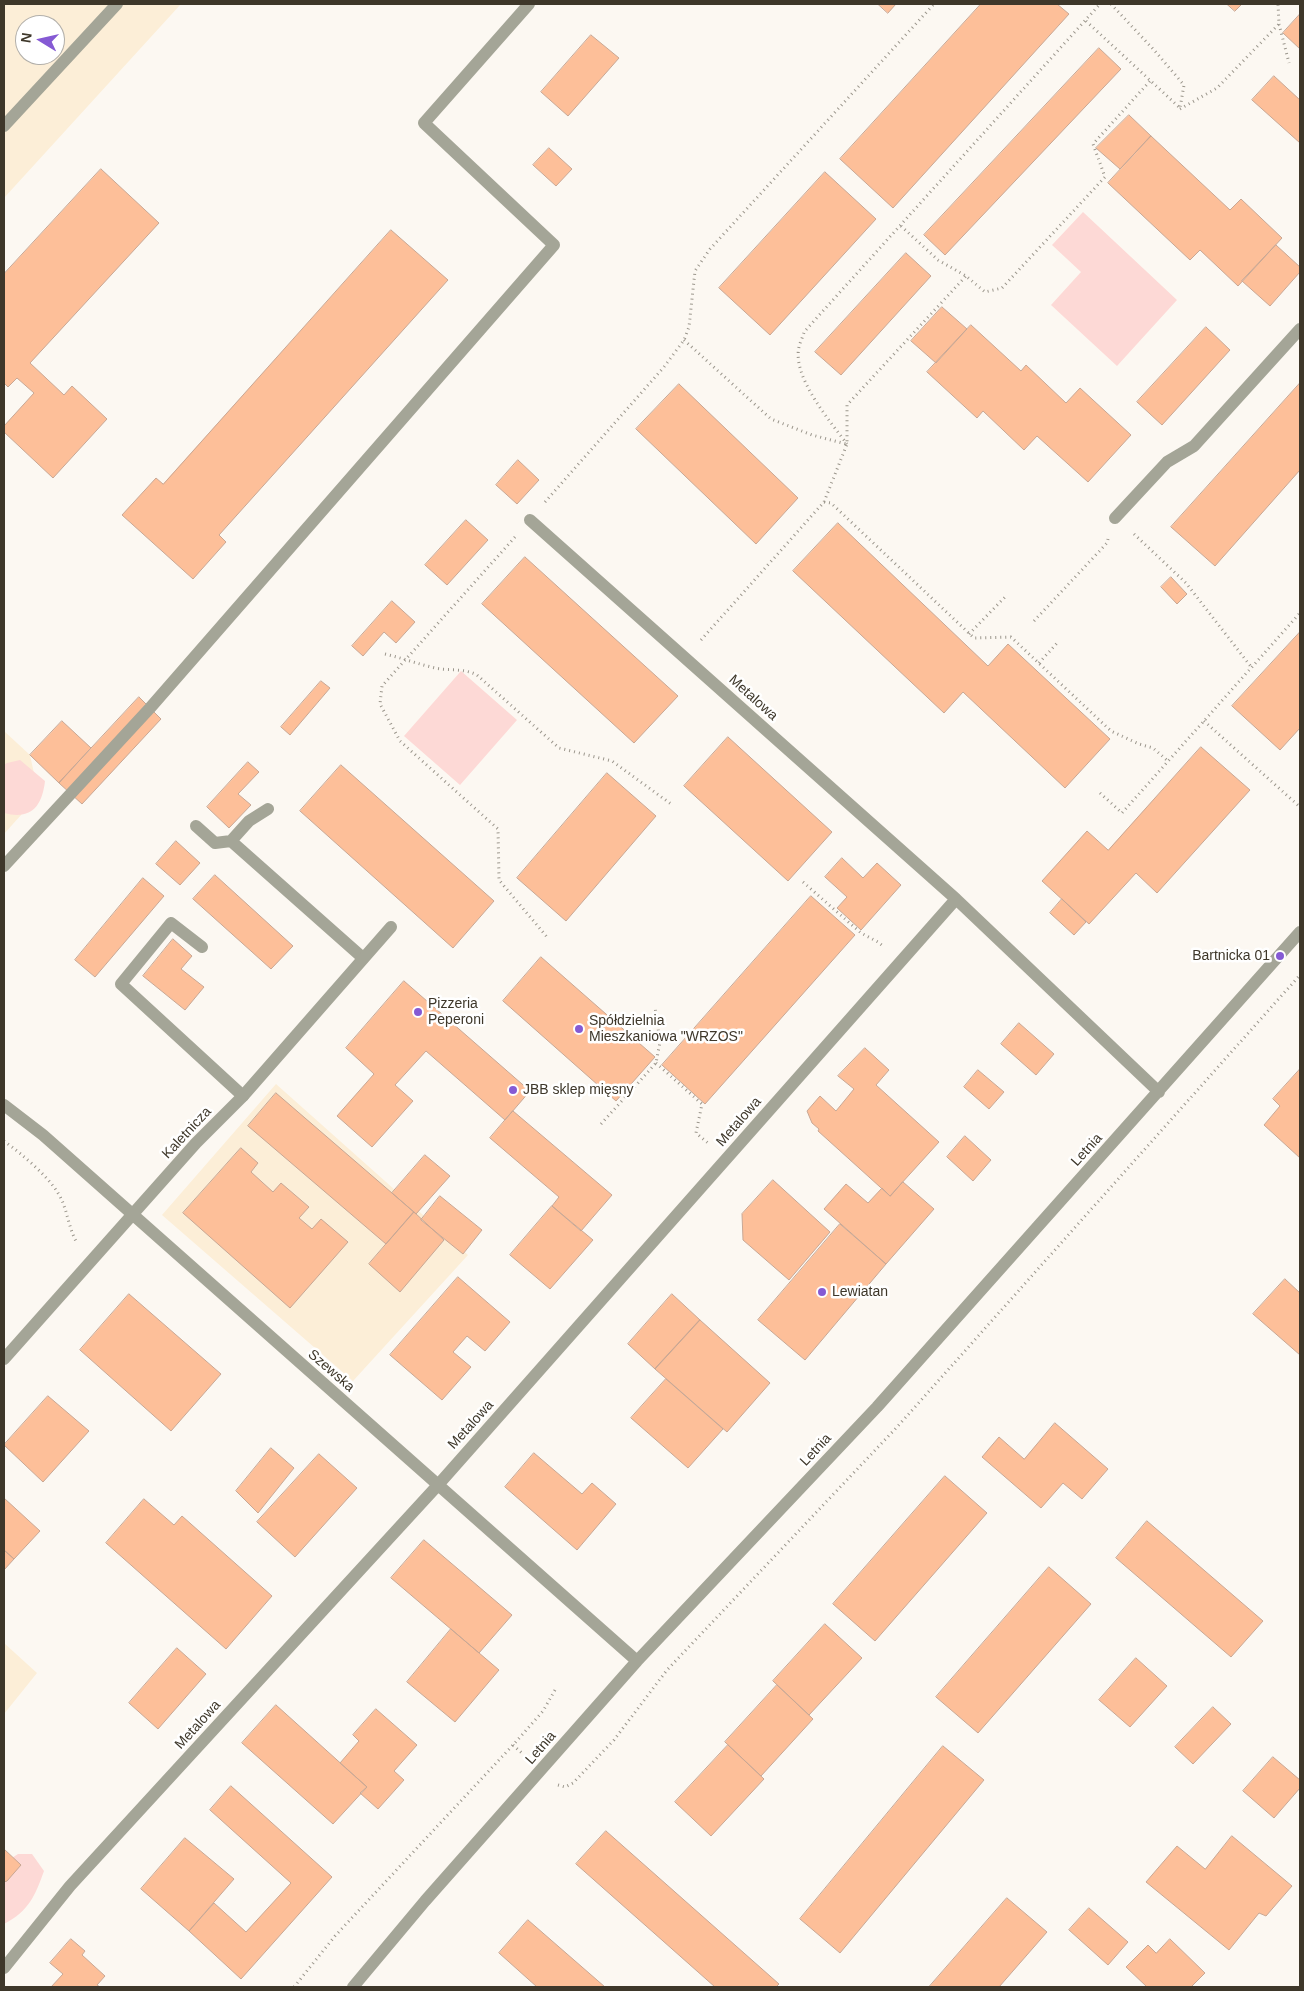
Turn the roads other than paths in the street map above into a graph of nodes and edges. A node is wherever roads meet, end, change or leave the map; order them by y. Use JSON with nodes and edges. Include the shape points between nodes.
{"nodes":[{"id":1,"x":117,"y":4,"type":"edge"},
{"id":2,"x":529,"y":4,"type":"edge"},
{"id":3,"x":4,"y":126,"type":"edge"},
{"id":4,"x":1300,"y":329,"type":"edge"},
{"id":5,"x":1115,"y":518,"type":"road end"},
{"id":6,"x":530,"y":520,"type":"road end"},
{"id":7,"x":268,"y":808,"type":"dead end"},
{"id":8,"x":196,"y":826,"type":"dead end"},
{"id":9,"x":231,"y":841,"type":"junction"},
{"id":10,"x":4,"y":866,"type":"edge"},
{"id":11,"x":956,"y":899,"type":"junction"},
{"id":12,"x":391,"y":927,"type":"dead end"},
{"id":13,"x":1300,"y":932,"type":"edge"},
{"id":14,"x":202,"y":947,"type":"dead end"},
{"id":15,"x":363,"y":958,"type":"junction"},
{"id":16,"x":1159,"y":1092,"type":"junction"},
{"id":17,"x":243,"y":1096,"type":"junction"},
{"id":18,"x":4,"y":1105,"type":"edge"},
{"id":19,"x":132,"y":1215,"type":"junction"},
{"id":20,"x":4,"y":1358,"type":"edge"},
{"id":21,"x":438,"y":1485,"type":"junction"},
{"id":22,"x":638,"y":1661,"type":"junction"},
{"id":23,"x":4,"y":1968,"type":"edge"},
{"id":24,"x":353,"y":1987,"type":"edge"}],
"edges":[{"from":1,"to":3,"type":"street"},
{"from":2,"to":10,"type":"street","via":[[424,123],[554,246],[150,708]]},
{"from":4,"to":5,"type":"street","via":[[1194,446],[1166,462]]},
{"from":6,"to":11,"type":"street","name":"Metalowa"},
{"from":7,"to":9,"type":"street","via":[[249,821]]},
{"from":8,"to":9,"type":"street","via":[[215,843]]},
{"from":9,"to":15,"type":"street"},
{"from":11,"to":16,"type":"street","name":"Metalowa"},
{"from":11,"to":21,"type":"street","name":"Metalowa"},
{"from":12,"to":15,"type":"street","name":"Kaletnicza"},
{"from":13,"to":16,"type":"street","name":"Letnia"},
{"from":14,"to":17,"type":"street","via":[[171,923],[121,984]]},
{"from":15,"to":17,"type":"street","name":"Kaletnicza"},
{"from":16,"to":22,"type":"street","name":"Letnia","via":[[877,1407]]},
{"from":17,"to":19,"type":"street","name":"Kaletnicza"},
{"from":18,"to":19,"type":"street","name":"Szewska","via":[[43,1135]]},
{"from":19,"to":20,"type":"street","name":"Kaletnicza"},
{"from":19,"to":21,"type":"street","name":"Szewska"},
{"from":21,"to":22,"type":"street","name":"Szewska"},
{"from":21,"to":23,"type":"street","name":"Metalowa","via":[[70,1886]]},
{"from":22,"to":24,"type":"street","name":"Letnia"}]}
